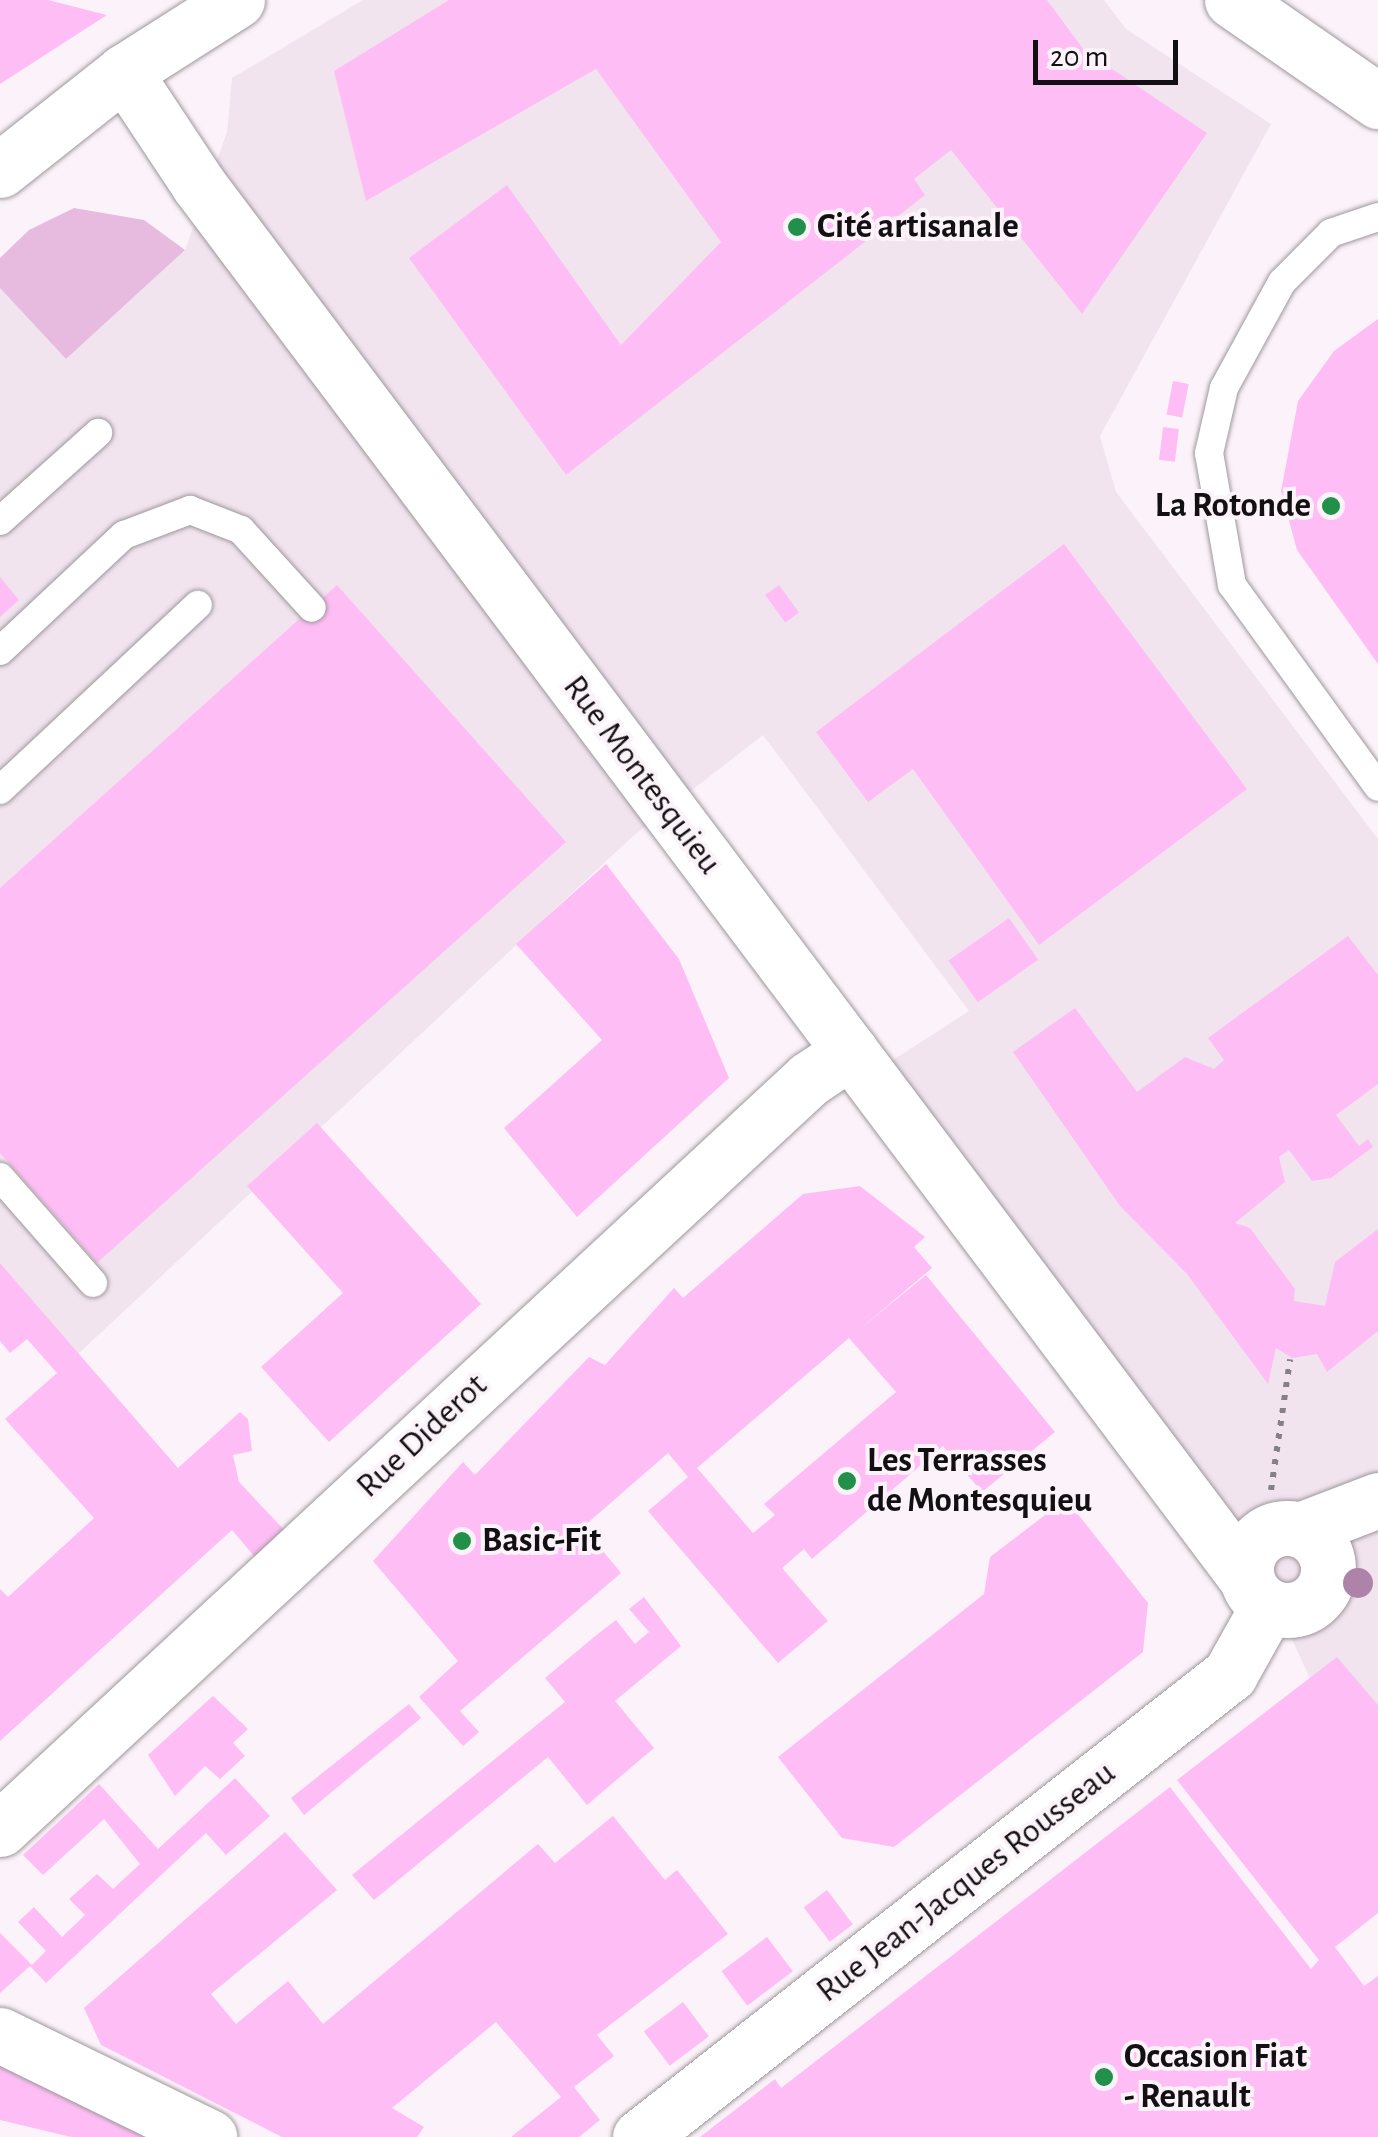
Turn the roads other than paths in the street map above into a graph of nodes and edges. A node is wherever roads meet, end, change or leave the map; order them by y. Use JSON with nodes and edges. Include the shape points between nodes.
{"nodes":[{"id":1,"x":237,"y":0,"type":"edge"},
{"id":2,"x":1232,"y":0,"type":"edge"},
{"id":3,"x":124,"y":72,"type":"junction"},
{"id":4,"x":1378,"y":100,"type":"edge"},
{"id":5,"x":0,"y":170,"type":"edge"},
{"id":6,"x":1378,"y":217,"type":"edge"},
{"id":7,"x":98,"y":433,"type":"dead end"},
{"id":8,"x":0,"y":522,"type":"edge"},
{"id":9,"x":198,"y":605,"type":"dead end"},
{"id":10,"x":312,"y":608,"type":"dead end"},
{"id":11,"x":0,"y":650,"type":"edge"},
{"id":12,"x":1378,"y":786,"type":"edge"},
{"id":13,"x":0,"y":790,"type":"edge"},
{"id":14,"x":851,"y":1051,"type":"junction"},
{"id":15,"x":0,"y":1177,"type":"edge"},
{"id":16,"x":93,"y":1284,"type":"dead end"},
{"id":17,"x":1169,"y":1471,"type":"junction"},
{"id":18,"x":1378,"y":1500,"type":"edge"},
{"id":19,"x":1283,"y":1512,"type":"junction"},
{"id":20,"x":1378,"y":1521,"type":"edge"},
{"id":21,"x":1327,"y":1580,"type":"junction"},
{"id":22,"x":1257,"y":1593,"type":"junction"},
{"id":23,"x":0,"y":1828,"type":"edge"},
{"id":24,"x":0,"y":2036,"type":"edge"},
{"id":25,"x":208,"y":2137,"type":"edge"},
{"id":26,"x":640,"y":2137,"type":"edge"}],
"edges":[{"from":1,"to":3,"type":"street"},
{"from":2,"to":4,"type":"street"},
{"from":3,"to":5,"type":"street"},
{"from":3,"to":14,"type":"street","name":"Rue Montesquieu","via":[[198,184]]},
{"from":6,"to":12,"type":"lane","via":[[1331,233],[1282,282],[1224,388],[1209,453],[1232,585]]},
{"from":7,"to":8,"type":"lane"},
{"from":9,"to":13,"type":"lane"},
{"from":10,"to":11,"type":"lane","via":[[241,530],[190,510],[124,535]]},
{"from":14,"to":17,"type":"street","name":"Rue Montesquieu"},
{"from":14,"to":23,"type":"street","name":"Rue Diderot","via":[[795,1092]]},
{"from":15,"to":16,"type":"lane"},
{"from":17,"to":19,"type":"street","name":"Rue Montesquieu"},
{"from":17,"to":22,"type":"street","name":"Rue Montesquieu"},
{"from":18,"to":19,"type":"street"},
{"from":19,"to":21,"type":"street","via":[[1320,1544]]},
{"from":19,"to":22,"type":"street","via":[[1248,1554]]},
{"from":20,"to":21,"type":"street"},
{"from":21,"to":22,"type":"street","via":[[1304,1607]]},
{"from":22,"to":26,"type":"street","name":"Rue Jean-Jacques Rousseau","via":[[1230,1674]]},
{"from":24,"to":25,"type":"street"}]}
